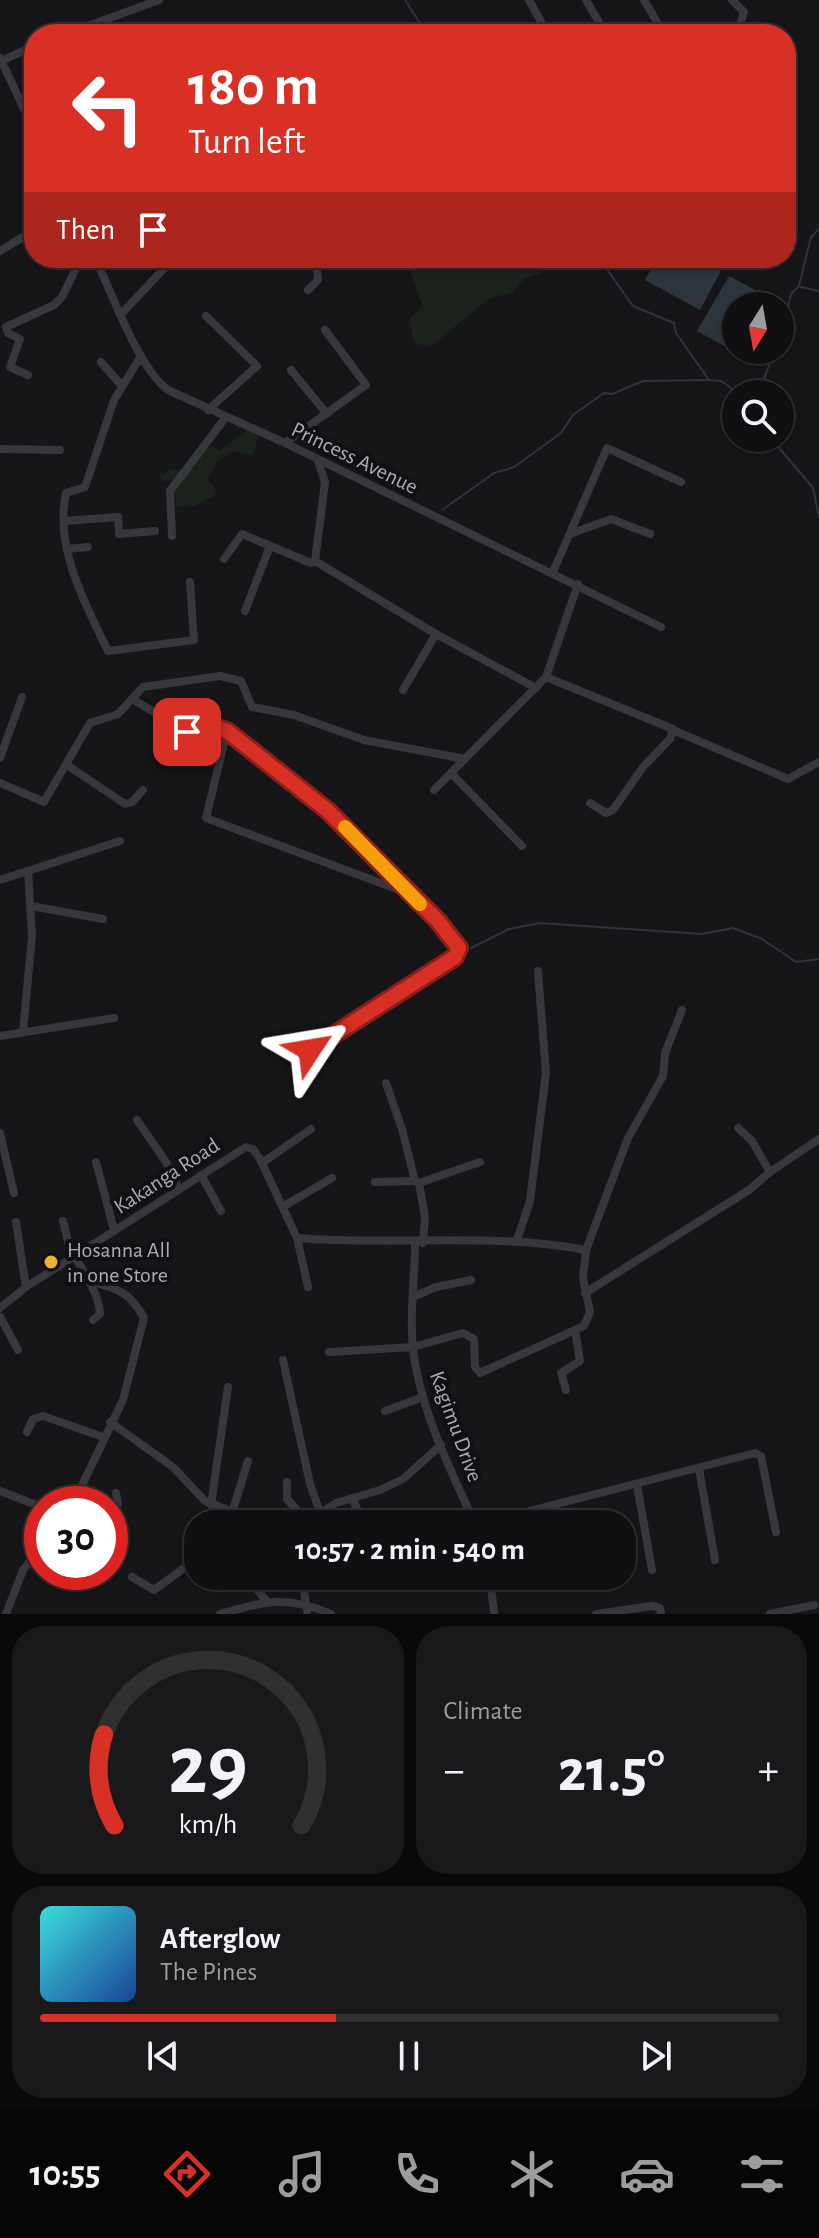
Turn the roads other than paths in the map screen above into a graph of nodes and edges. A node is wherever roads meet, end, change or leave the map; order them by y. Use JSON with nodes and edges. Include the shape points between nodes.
{"nodes":[{"id":1,"x":159,"y":0,"type":"edge"},
{"id":2,"x":529,"y":0,"type":"edge"},
{"id":3,"x":586,"y":0,"type":"edge"},
{"id":4,"x":644,"y":0,"type":"edge"},
{"id":5,"x":732,"y":0,"type":"edge"},
{"id":6,"x":93,"y":24,"type":"edge"},
{"id":7,"x":542,"y":24,"type":"edge"},
{"id":8,"x":600,"y":24,"type":"edge"},
{"id":9,"x":658,"y":24,"type":"edge"},
{"id":10,"x":740,"y":24,"type":"edge"},
{"id":11,"x":24,"y":50,"type":"edge"},
{"id":12,"x":1,"y":59,"type":"edge"},
{"id":13,"x":22,"y":105,"type":"joint"},
{"id":14,"x":24,"y":109,"type":"edge"},
{"id":15,"x":24,"y":236,"type":"edge"},
{"id":16,"x":0,"y":251,"type":"edge"},
{"id":17,"x":76,"y":268,"type":"edge"},
{"id":18,"x":100,"y":268,"type":"edge"},
{"id":19,"x":165,"y":268,"type":"edge"},
{"id":20,"x":317,"y":268,"type":"edge"},
{"id":21,"x":308,"y":290,"type":"dead end"},
{"id":22,"x":122,"y":313,"type":"junction"},
{"id":23,"x":206,"y":316,"type":"dead end"},
{"id":24,"x":325,"y":330,"type":"dead end"},
{"id":25,"x":141,"y":356,"type":"junction"},
{"id":26,"x":101,"y":362,"type":"dead end"},
{"id":27,"x":291,"y":370,"type":"dead end"},
{"id":28,"x":28,"y":375,"type":"dead end"},
{"id":29,"x":122,"y":386,"type":"junction"},
{"id":30,"x":208,"y":410,"type":"junction"},
{"id":31,"x":327,"y":414,"type":"junction"},
{"id":32,"x":226,"y":417,"type":"junction"},
{"id":33,"x":285,"y":443,"type":"junction"},
{"id":34,"x":0,"y":449,"type":"edge"},
{"id":35,"x":60,"y":450,"type":"dead end"},
{"id":36,"x":318,"y":460,"type":"junction"},
{"id":37,"x":681,"y":482,"type":"dead end"},
{"id":38,"x":65,"y":521,"type":"junction"},
{"id":39,"x":155,"y":531,"type":"dead end"},
{"id":40,"x":570,"y":534,"type":"junction"},
{"id":41,"x":650,"y":534,"type":"dead end"},
{"id":42,"x":172,"y":536,"type":"dead end"},
{"id":43,"x":270,"y":546,"type":"junction"},
{"id":44,"x":88,"y":547,"type":"dead end"},
{"id":45,"x":67,"y":549,"type":"junction"},
{"id":46,"x":224,"y":559,"type":"dead end"},
{"id":47,"x":315,"y":561,"type":"junction"},
{"id":48,"x":553,"y":572,"type":"junction"},
{"id":49,"x":190,"y":582,"type":"dead end"},
{"id":50,"x":578,"y":584,"type":"junction"},
{"id":51,"x":245,"y":611,"type":"dead end"},
{"id":52,"x":661,"y":627,"type":"dead end"},
{"id":53,"x":436,"y":634,"type":"junction"},
{"id":54,"x":546,"y":677,"type":"junction"},
{"id":55,"x":536,"y":688,"type":"junction"},
{"id":56,"x":403,"y":690,"type":"dead end"},
{"id":57,"x":22,"y":697,"type":"dead end"},
{"id":58,"x":134,"y":700,"type":"junction"},
{"id":59,"x":673,"y":730,"type":"junction"},
{"id":60,"x":227,"y":731,"type":"junction"},
{"id":61,"x":0,"y":758,"type":"edge"},
{"id":62,"x":465,"y":759,"type":"junction"},
{"id":63,"x":819,"y":762,"type":"edge"},
{"id":64,"x":67,"y":765,"type":"junction"},
{"id":65,"x":451,"y":773,"type":"junction"},
{"id":66,"x":0,"y":783,"type":"edge"},
{"id":67,"x":143,"y":790,"type":"dead end"},
{"id":68,"x":434,"y":790,"type":"dead end"},
{"id":69,"x":590,"y":803,"type":"dead end"},
{"id":70,"x":120,"y":841,"type":"dead end"},
{"id":71,"x":522,"y":846,"type":"dead end"},
{"id":72,"x":28,"y":871,"type":"junction"},
{"id":73,"x":0,"y":880,"type":"edge"},
{"id":74,"x":407,"y":893,"type":"junction"},
{"id":75,"x":31,"y":906,"type":"junction"},
{"id":76,"x":103,"y":919,"type":"dead end"},
{"id":77,"x":538,"y":971,"type":"dead end"},
{"id":78,"x":682,"y":1010,"type":"dead end"},
{"id":79,"x":114,"y":1018,"type":"dead end"},
{"id":80,"x":23,"y":1032,"type":"junction"},
{"id":81,"x":0,"y":1036,"type":"edge"},
{"id":82,"x":310,"y":1050,"type":"dead end"},
{"id":83,"x":386,"y":1083,"type":"dead end"},
{"id":84,"x":137,"y":1120,"type":"dead end"},
{"id":85,"x":738,"y":1128,"type":"dead end"},
{"id":86,"x":311,"y":1129,"type":"dead end"},
{"id":87,"x":0,"y":1133,"type":"edge"},
{"id":88,"x":819,"y":1139,"type":"edge"},
{"id":89,"x":96,"y":1162,"type":"dead end"},
{"id":90,"x":480,"y":1162,"type":"dead end"},
{"id":91,"x":262,"y":1163,"type":"junction"},
{"id":92,"x":770,"y":1172,"type":"junction"},
{"id":93,"x":201,"y":1175,"type":"junction"},
{"id":94,"x":332,"y":1178,"type":"dead end"},
{"id":95,"x":375,"y":1182,"type":"dead end"},
{"id":96,"x":417,"y":1182,"type":"junction"},
{"id":97,"x":179,"y":1189,"type":"junction"},
{"id":98,"x":14,"y":1193,"type":"dead end"},
{"id":99,"x":284,"y":1206,"type":"junction"},
{"id":100,"x":221,"y":1211,"type":"dead end"},
{"id":101,"x":63,"y":1221,"type":"dead end"},
{"id":102,"x":16,"y":1222,"type":"dead end"},
{"id":103,"x":114,"y":1230,"type":"junction"},
{"id":104,"x":297,"y":1238,"type":"junction"},
{"id":105,"x":517,"y":1240,"type":"junction"},
{"id":106,"x":419,"y":1243,"type":"junction"},
{"id":107,"x":586,"y":1250,"type":"junction"},
{"id":108,"x":73,"y":1257,"type":"junction"},
{"id":109,"x":471,"y":1280,"type":"dead end"},
{"id":110,"x":91,"y":1281,"type":"junction"},
{"id":111,"x":26,"y":1287,"type":"junction"},
{"id":112,"x":308,"y":1287,"type":"dead end"},
{"id":113,"x":585,"y":1293,"type":"junction"},
{"id":114,"x":413,"y":1297,"type":"junction"},
{"id":115,"x":0,"y":1308,"type":"edge"},
{"id":116,"x":0,"y":1317,"type":"edge"},
{"id":117,"x":93,"y":1320,"type":"dead end"},
{"id":118,"x":575,"y":1330,"type":"junction"},
{"id":119,"x":413,"y":1347,"type":"junction"},
{"id":120,"x":18,"y":1350,"type":"dead end"},
{"id":121,"x":329,"y":1352,"type":"dead end"},
{"id":122,"x":283,"y":1360,"type":"dead end"},
{"id":123,"x":228,"y":1387,"type":"dead end"},
{"id":124,"x":566,"y":1390,"type":"dead end"},
{"id":125,"x":423,"y":1397,"type":"junction"},
{"id":126,"x":385,"y":1411,"type":"dead end"},
{"id":127,"x":110,"y":1422,"type":"junction"},
{"id":128,"x":27,"y":1432,"type":"dead end"},
{"id":129,"x":103,"y":1437,"type":"junction"},
{"id":130,"x":441,"y":1445,"type":"junction"},
{"id":131,"x":248,"y":1461,"type":"dead end"},
{"id":132,"x":699,"y":1469,"type":"junction"},
{"id":133,"x":287,"y":1482,"type":"dead end"},
{"id":134,"x":637,"y":1485,"type":"junction"},
{"id":135,"x":81,"y":1486,"type":"edge"},
{"id":136,"x":0,"y":1491,"type":"edge"},
{"id":137,"x":352,"y":1498,"type":"junction"},
{"id":138,"x":24,"y":1500,"type":"edge"},
{"id":139,"x":211,"y":1505,"type":"junction"},
{"id":140,"x":224,"y":1510,"type":"edge"},
{"id":141,"x":233,"y":1510,"type":"edge"},
{"id":142,"x":296,"y":1510,"type":"edge"},
{"id":143,"x":319,"y":1510,"type":"edge"},
{"id":144,"x":325,"y":1510,"type":"edge"},
{"id":145,"x":358,"y":1510,"type":"edge"},
{"id":146,"x":468,"y":1510,"type":"edge"},
{"id":147,"x":533,"y":1510,"type":"edge"},
{"id":148,"x":776,"y":1532,"type":"dead end"},
{"id":149,"x":715,"y":1560,"type":"dead end"},
{"id":150,"x":184,"y":1568,"type":"edge"},
{"id":151,"x":24,"y":1569,"type":"edge"},
{"id":152,"x":652,"y":1570,"type":"dead end"},
{"id":153,"x":132,"y":1577,"type":"dead end"},
{"id":154,"x":257,"y":1590,"type":"edge"},
{"id":155,"x":491,"y":1590,"type":"edge"},
{"id":156,"x":268,"y":1603,"type":"junction"},
{"id":157,"x":814,"y":1605,"type":"dead end"},
{"id":158,"x":307,"y":1608,"type":"edge"},
{"id":159,"x":6,"y":1614,"type":"edge"},
{"id":160,"x":220,"y":1614,"type":"edge"},
{"id":161,"x":331,"y":1614,"type":"edge"},
{"id":162,"x":494,"y":1614,"type":"edge"},
{"id":163,"x":596,"y":1614,"type":"edge"},
{"id":164,"x":661,"y":1614,"type":"edge"},
{"id":165,"x":770,"y":1614,"type":"edge"}],
"edges":[{"from":1,"to":6,"type":"street"},
{"from":2,"to":7,"type":"street"},
{"from":3,"to":8,"type":"street"},
{"from":4,"to":9,"type":"street"},
{"from":5,"to":10,"type":"street","via":[[744,12]]},
{"from":11,"to":12,"type":"street"},
{"from":12,"to":13,"type":"street"},
{"from":13,"to":14,"type":"street"},
{"from":15,"to":16,"type":"street"},
{"from":17,"to":28,"type":"street","via":[[54,305],[6,327],[20,339],[10,367]]},
{"from":18,"to":22,"type":"street","name":"Princess Avenue"},
{"from":19,"to":22,"type":"street"},
{"from":20,"to":21,"type":"street","via":[[318,280]]},
{"from":22,"to":25,"type":"street","name":"Princess Avenue"},
{"from":23,"to":30,"type":"street","via":[[257,366]]},
{"from":24,"to":31,"type":"street","via":[[366,383]]},
{"from":25,"to":29,"type":"street"},
{"from":25,"to":30,"type":"street","name":"Princess Avenue","via":[[164,387]]},
{"from":26,"to":29,"type":"street"},
{"from":27,"to":31,"type":"street"},
{"from":29,"to":38,"type":"street","via":[[85,487],[66,493]]},
{"from":30,"to":32,"type":"street","name":"Princess Avenue"},
{"from":31,"to":33,"type":"street"},
{"from":32,"to":33,"type":"street","name":"Princess Avenue"},
{"from":32,"to":42,"type":"street","via":[[170,491]]},
{"from":33,"to":36,"type":"street","name":"Princess Avenue"},
{"from":34,"to":35,"type":"street"},
{"from":36,"to":47,"type":"street","via":[[325,482]]},
{"from":36,"to":48,"type":"street","name":"Princess Avenue"},
{"from":37,"to":40,"type":"street","via":[[607,448]]},
{"from":38,"to":39,"type":"street","via":[[118,517],[119,534]]},
{"from":38,"to":45,"type":"street"},
{"from":40,"to":41,"type":"street","via":[[611,519]]},
{"from":40,"to":48,"type":"street"},
{"from":43,"to":46,"type":"street","via":[[242,534]]},
{"from":43,"to":47,"type":"street"},
{"from":43,"to":51,"type":"street"},
{"from":44,"to":45,"type":"street"},
{"from":45,"to":49,"type":"street","via":[[73,576],[108,651],[194,640]]},
{"from":47,"to":53,"type":"street"},
{"from":48,"to":50,"type":"street","name":"Princess Avenue"},
{"from":50,"to":52,"type":"street","name":"Princess Avenue"},
{"from":50,"to":54,"type":"street"},
{"from":53,"to":55,"type":"street"},
{"from":53,"to":56,"type":"street"},
{"from":54,"to":55,"type":"street"},
{"from":54,"to":59,"type":"street"},
{"from":55,"to":62,"type":"street"},
{"from":57,"to":61,"type":"street"},
{"from":58,"to":60,"type":"street","via":[[187,732]]},
{"from":58,"to":62,"type":"street","via":[[143,687],[220,676],[241,681],[252,707],[294,715],[364,740]]},
{"from":58,"to":64,"type":"street","via":[[118,714],[90,723]]},
{"from":59,"to":63,"type":"street","via":[[788,779]]},
{"from":59,"to":69,"type":"street","via":[[613,810],[606,813]]},
{"from":60,"to":74,"type":"street","via":[[327,810]]},
{"from":60,"to":74,"type":"street","via":[[206,818]]},
{"from":62,"to":65,"type":"street"},
{"from":64,"to":66,"type":"street","via":[[44,802]]},
{"from":64,"to":67,"type":"street","via":[[125,804]]},
{"from":65,"to":68,"type":"street"},
{"from":65,"to":71,"type":"street"},
{"from":70,"to":72,"type":"street"},
{"from":72,"to":73,"type":"street"},
{"from":72,"to":75,"type":"street"},
{"from":74,"to":82,"type":"street","via":[[454,939],[459,948],[455,957]]},
{"from":75,"to":76,"type":"street"},
{"from":75,"to":80,"type":"street"},
{"from":77,"to":105,"type":"street","via":[[546,1073],[530,1201]]},
{"from":78,"to":107,"type":"street","via":[[665,1053],[663,1076],[628,1138]]},
{"from":79,"to":80,"type":"street"},
{"from":80,"to":81,"type":"street"},
{"from":83,"to":96,"type":"street","name":"Kagimu Drive"},
{"from":84,"to":97,"type":"street"},
{"from":85,"to":92,"type":"street"},
{"from":86,"to":91,"type":"street"},
{"from":87,"to":98,"type":"street"},
{"from":88,"to":92,"type":"street"},
{"from":89,"to":103,"type":"street"},
{"from":90,"to":96,"type":"street"},
{"from":91,"to":93,"type":"street","name":"Kakanga Road","via":[[246,1147]]},
{"from":91,"to":99,"type":"street"},
{"from":92,"to":113,"type":"street"},
{"from":93,"to":97,"type":"street","name":"Kakanga Road"},
{"from":93,"to":100,"type":"street"},
{"from":94,"to":99,"type":"street"},
{"from":95,"to":96,"type":"street"},
{"from":96,"to":106,"type":"street","name":"Kagimu Drive","via":[[425,1217]]},
{"from":97,"to":103,"type":"street","name":"Kakanga Road"},
{"from":99,"to":104,"type":"street"},
{"from":101,"to":108,"type":"street"},
{"from":102,"to":111,"type":"street"},
{"from":103,"to":108,"type":"street","name":"Kakanga Road"},
{"from":104,"to":106,"type":"street"},
{"from":104,"to":112,"type":"street"},
{"from":105,"to":106,"type":"street"},
{"from":105,"to":107,"type":"street"},
{"from":106,"to":114,"type":"street","name":"Kagimu Drive"},
{"from":107,"to":113,"type":"street"},
{"from":108,"to":110,"type":"street"},
{"from":108,"to":111,"type":"street","name":"Kakanga Road"},
{"from":109,"to":114,"type":"street"},
{"from":110,"to":117,"type":"street","via":[[90,1292],[100,1310]]},
{"from":110,"to":127,"type":"street","via":[[119,1288],[144,1318],[123,1400]]},
{"from":111,"to":115,"type":"street","name":"Kakanga Road"},
{"from":113,"to":118,"type":"street","via":[[589,1316]]},
{"from":114,"to":119,"type":"street","name":"Kagimu Drive"},
{"from":116,"to":120,"type":"street"},
{"from":118,"to":119,"type":"street","via":[[480,1373],[470,1335]]},
{"from":118,"to":124,"type":"street","via":[[581,1359],[561,1373]]},
{"from":119,"to":121,"type":"street"},
{"from":119,"to":125,"type":"street","name":"Kagimu Drive"},
{"from":122,"to":143,"type":"street"},
{"from":123,"to":139,"type":"street"},
{"from":125,"to":126,"type":"street"},
{"from":125,"to":130,"type":"street","name":"Kagimu Drive"},
{"from":127,"to":129,"type":"street"},
{"from":127,"to":139,"type":"street","via":[[173,1467]]},
{"from":128,"to":129,"type":"street","via":[[33,1419],[43,1416]]},
{"from":129,"to":135,"type":"street"},
{"from":130,"to":137,"type":"street","via":[[403,1479]]},
{"from":130,"to":146,"type":"street","name":"Kagimu Drive"},
{"from":131,"to":141,"type":"street"},
{"from":132,"to":134,"type":"street"},
{"from":132,"to":148,"type":"street","via":[[761,1456]]},
{"from":132,"to":149,"type":"street"},
{"from":133,"to":142,"type":"street","via":[[287,1499]]},
{"from":134,"to":147,"type":"street"},
{"from":134,"to":152,"type":"street"},
{"from":136,"to":138,"type":"street"},
{"from":137,"to":144,"type":"street"},
{"from":137,"to":145,"type":"street"},
{"from":139,"to":140,"type":"street"},
{"from":150,"to":153,"type":"street","via":[[154,1590]]},
{"from":151,"to":159,"type":"street"},
{"from":154,"to":156,"type":"street"},
{"from":155,"to":162,"type":"street"},
{"from":156,"to":158,"type":"street"},
{"from":156,"to":160,"type":"street"},
{"from":157,"to":165,"type":"street"},
{"from":158,"to":161,"type":"street"},
{"from":163,"to":164,"type":"street","via":[[652,1606]]}]}
